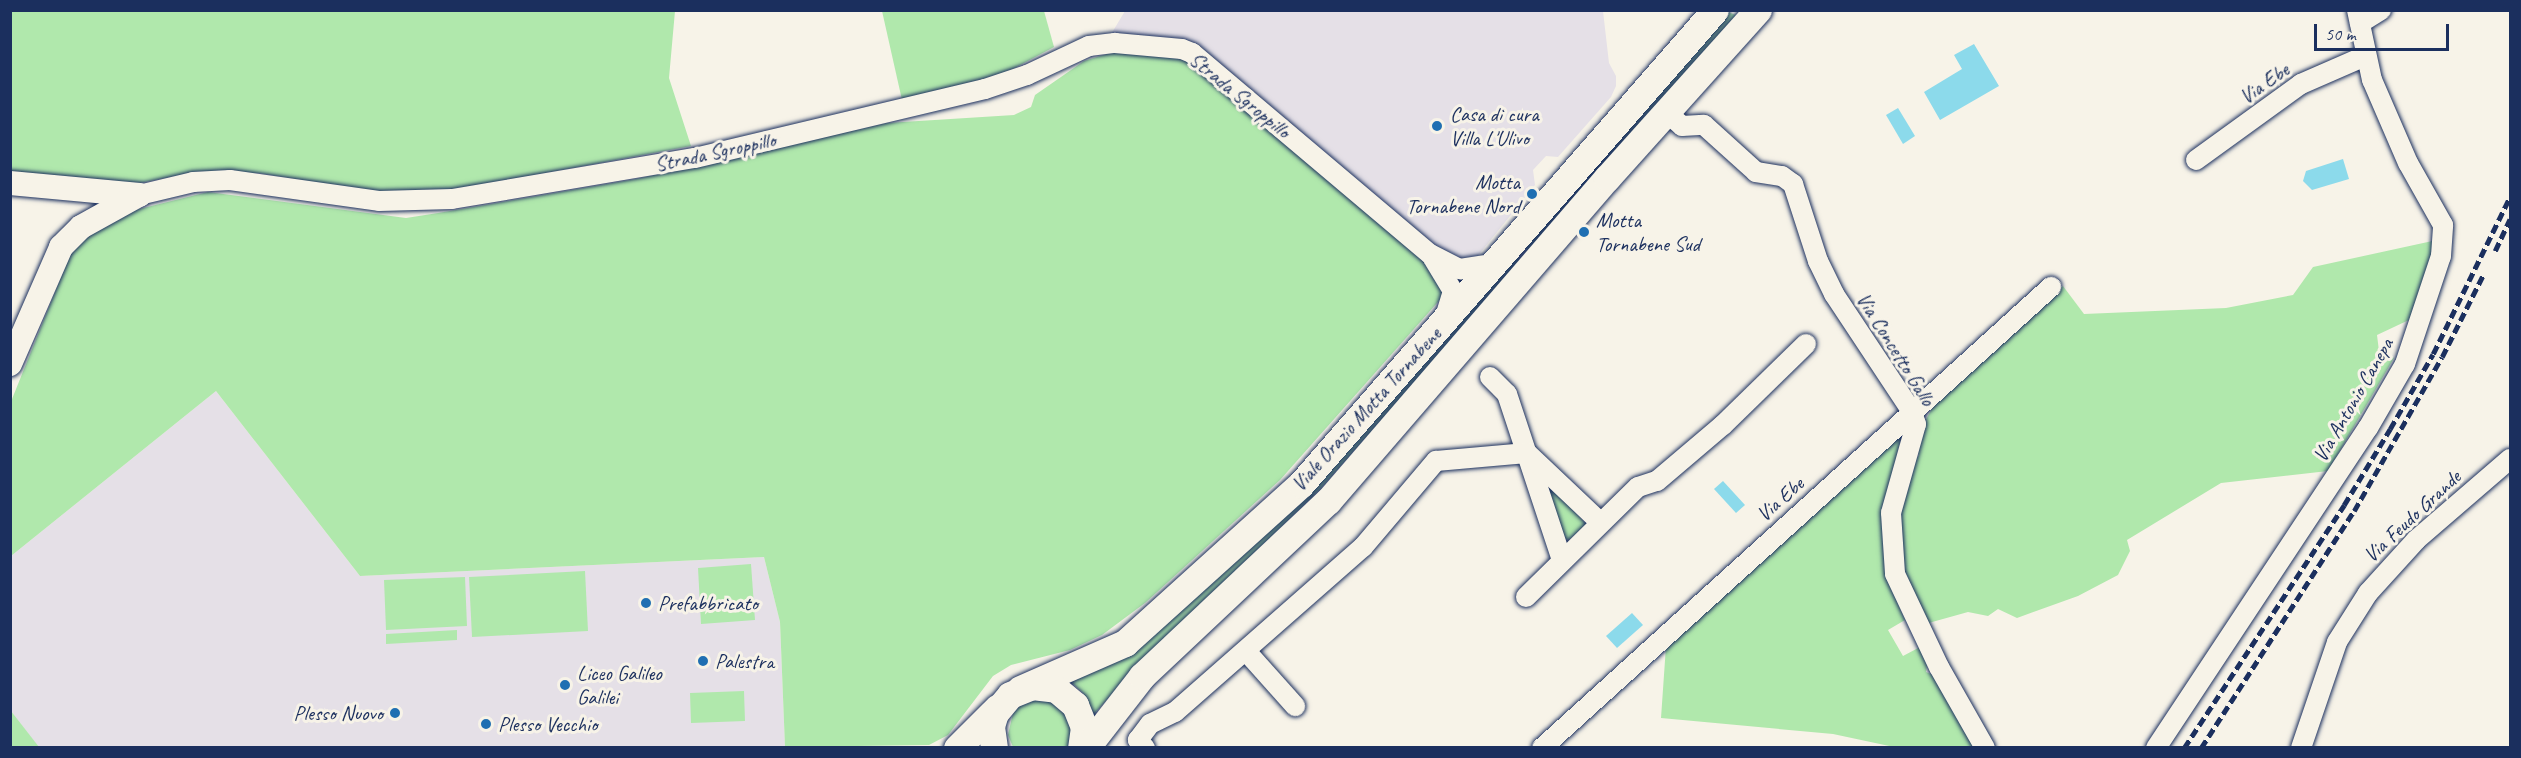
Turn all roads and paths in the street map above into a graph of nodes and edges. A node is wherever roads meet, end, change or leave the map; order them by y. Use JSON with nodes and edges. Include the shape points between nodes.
{"nodes":[{"id":1,"x":1715,"y":10,"type":"edge"},
{"id":2,"x":1758,"y":10,"type":"edge"},
{"id":3,"x":2380,"y":10,"type":"edge"},
{"id":4,"x":2359,"y":17,"type":"edge"},
{"id":5,"x":2365,"y":56,"type":"junction"},
{"id":6,"x":1666,"y":112,"type":"junction"},
{"id":7,"x":2196,"y":160,"type":"dead end"},
{"id":8,"x":10,"y":183,"type":"edge"},
{"id":9,"x":140,"y":195,"type":"junction"},
{"id":10,"x":1430,"y":254,"type":"junction"},
{"id":11,"x":1493,"y":264,"type":"junction"},
{"id":12,"x":2051,"y":287,"type":"dead end"},
{"id":13,"x":1442,"y":323,"type":"junction"},
{"id":14,"x":1806,"y":344,"type":"dead end"},
{"id":15,"x":10,"y":364,"type":"edge"},
{"id":16,"x":1490,"y":377,"type":"dead end"},
{"id":17,"x":1912,"y":412,"type":"junction"},
{"id":18,"x":1527,"y":453,"type":"junction"},
{"id":19,"x":2511,"y":459,"type":"edge"},
{"id":20,"x":1600,"y":522,"type":"junction"},
{"id":21,"x":1562,"y":560,"type":"junction"},
{"id":22,"x":1526,"y":597,"type":"dead end"},
{"id":23,"x":1246,"y":651,"type":"junction"},
{"id":24,"x":1011,"y":696,"type":"junction"},
{"id":25,"x":1295,"y":706,"type":"dead end"},
{"id":26,"x":1085,"y":743,"type":"edge"},
{"id":27,"x":957,"y":747,"type":"edge"},
{"id":28,"x":994,"y":747,"type":"edge"},
{"id":29,"x":1145,"y":747,"type":"edge"},
{"id":30,"x":1542,"y":747,"type":"edge"},
{"id":31,"x":1985,"y":747,"type":"edge"},
{"id":32,"x":2156,"y":747,"type":"edge"},
{"id":33,"x":2301,"y":747,"type":"edge"}],
"edges":[{"from":1,"to":11,"type":"main road","name":"Viale Orazio Motta Tornabene"},
{"from":2,"to":6,"type":"main road","name":"Viale Orazio Motta Tornabene"},
{"from":3,"to":4,"type":"street"},
{"from":4,"to":5,"type":"street","name":"Via Antonio Canepa"},
{"from":5,"to":7,"type":"street","name":"Via Ebe","via":[[2301,84]]},
{"from":5,"to":32,"type":"street","name":"Via Antonio Canepa","via":[[2409,163],[2439,211],[2445,237],[2441,256],[2404,364],[2368,428]]},
{"from":6,"to":17,"type":"street","name":"Via Concetto Gallo","via":[[1682,126],[1704,125],[1756,172],[1782,176],[1793,184],[1814,251],[1834,294]]},
{"from":6,"to":26,"type":"main road","name":"Viale Orazio Motta Tornabene","via":[[1328,501],[1142,676]]},
{"from":8,"to":9,"type":"street"},
{"from":9,"to":10,"type":"street","name":"Strada Sgroppillo","via":[[193,182],[230,180],[380,201],[474,195],[695,158],[950,98],[1008,83],[1089,46],[1115,43],[1192,53]]},
{"from":9,"to":15,"type":"street","name":"Strada Sgroppillo","via":[[81,227],[61,248]]},
{"from":10,"to":11,"type":"street","via":[[1460,269]]},
{"from":10,"to":13,"type":"street","via":[[1446,274],[1453,291]]},
{"from":11,"to":13,"type":"main road","name":"Viale Orazio Motta Tornabene"},
{"from":12,"to":17,"type":"street","name":"Via Ebe"},
{"from":13,"to":24,"type":"main road","name":"Viale Orazio Motta Tornabene","via":[[1301,484],[1164,611],[1105,655]]},
{"from":14,"to":20,"type":"street","via":[[1723,425],[1657,481],[1638,487]]},
{"from":16,"to":18,"type":"street","via":[[1507,394]]},
{"from":17,"to":30,"type":"street","name":"Via Ebe"},
{"from":17,"to":31,"type":"street","name":"Via Concetto Gallo","via":[[1916,424],[1891,513],[1895,574],[1939,667]]},
{"from":18,"to":20,"type":"street"},
{"from":18,"to":21,"type":"street"},
{"from":18,"to":23,"type":"street","via":[[1436,461],[1363,547]]},
{"from":19,"to":33,"type":"street","name":"Via Feudo Grande","via":[[2416,540],[2368,593],[2337,642]]},
{"from":20,"to":21,"type":"street"},
{"from":21,"to":22,"type":"street"},
{"from":23,"to":25,"type":"street"},
{"from":23,"to":29,"type":"street","via":[[1175,712],[1150,724],[1138,740]]},
{"from":24,"to":26,"type":"main road","via":[[1044,686],[1056,689],[1075,705]]},
{"from":24,"to":27,"type":"main road"},
{"from":24,"to":28,"type":"main road","via":[[991,726]]}]}
